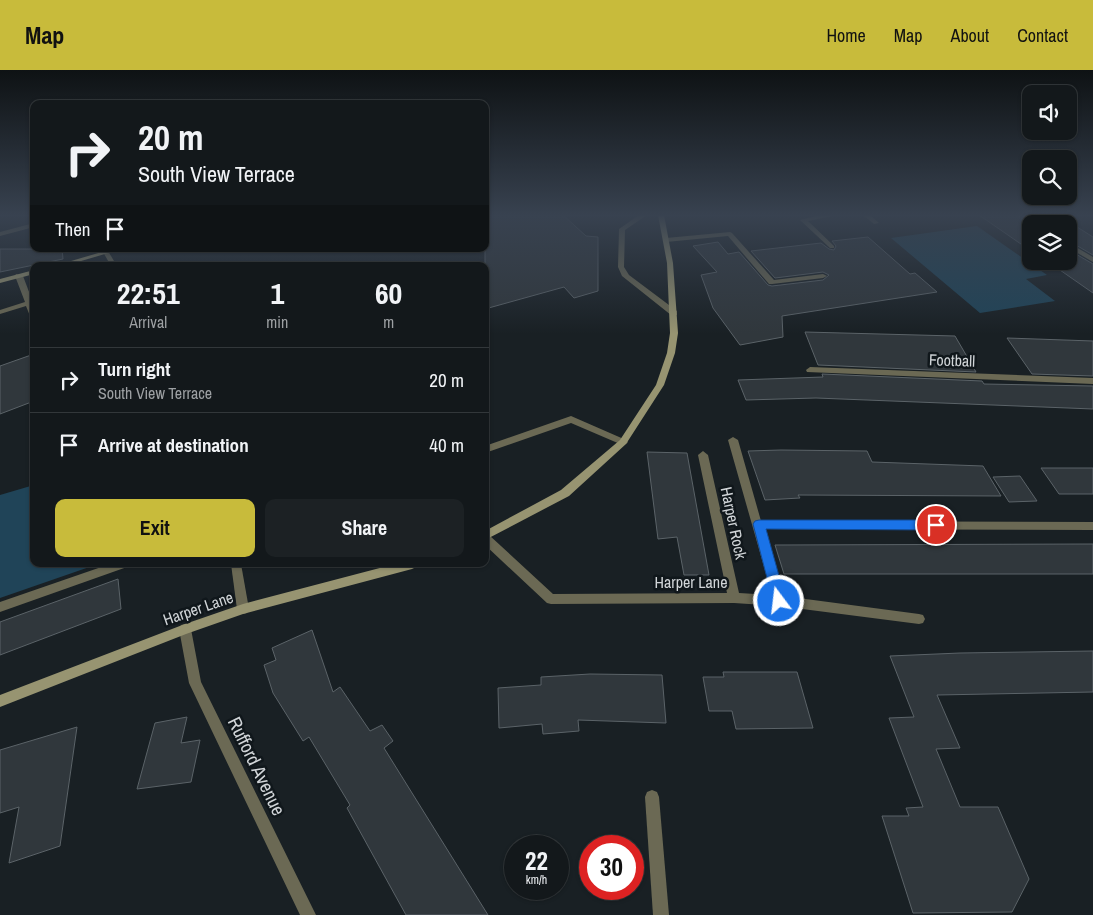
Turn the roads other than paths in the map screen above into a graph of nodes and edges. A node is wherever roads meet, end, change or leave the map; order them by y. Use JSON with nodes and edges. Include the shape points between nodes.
{"nodes":[{"id":1,"x":97,"y":254,"type":"edge"},
{"id":2,"x":621,"y":254,"type":"edge"},
{"id":3,"x":669,"y":254,"type":"edge"},
{"id":4,"x":748,"y":254,"type":"edge"},
{"id":5,"x":71,"y":262,"type":"edge"},
{"id":6,"x":30,"y":273,"type":"edge"},
{"id":7,"x":19,"y":276,"type":"junction"},
{"id":8,"x":823,"y":276,"type":"dead end"},
{"id":9,"x":0,"y":281,"type":"edge"},
{"id":10,"x":28,"y":303,"type":"junction"},
{"id":11,"x":30,"y":307,"type":"edge"},
{"id":12,"x":0,"y":312,"type":"edge"},
{"id":13,"x":674,"y":313,"type":"junction"},
{"id":14,"x":810,"y":370,"type":"dead end"},
{"id":15,"x":1093,"y":380,"type":"edge"},
{"id":16,"x":733,"y":440,"type":"dead end"},
{"id":17,"x":623,"y":442,"type":"junction"},
{"id":18,"x":489,"y":449,"type":"edge"},
{"id":19,"x":702,"y":455,"type":"dead end"},
{"id":20,"x":759,"y":524,"type":"junction"},
{"id":21,"x":1093,"y":526,"type":"edge"},
{"id":22,"x":489,"y":535,"type":"edge"},
{"id":23,"x":489,"y":541,"type":"edge"},
{"id":24,"x":114,"y":567,"type":"edge"},
{"id":25,"x":236,"y":567,"type":"edge"},
{"id":26,"x":401,"y":567,"type":"edge"},
{"id":27,"x":734,"y":598,"type":"junction"},
{"id":28,"x":779,"y":601,"type":"junction"},
{"id":29,"x":0,"y":607,"type":"edge"},
{"id":30,"x":243,"y":610,"type":"junction"},
{"id":31,"x":920,"y":619,"type":"dead end"},
{"id":32,"x":185,"y":629,"type":"junction"},
{"id":33,"x":0,"y":701,"type":"edge"},
{"id":34,"x":652,"y":797,"type":"dead end"},
{"id":35,"x":308,"y":915,"type":"edge"},
{"id":36,"x":661,"y":915,"type":"edge"}],
"edges":[{"from":1,"to":5,"type":"street"},
{"from":2,"to":13,"type":"street","via":[[621,267],[626,276]]},
{"from":3,"to":13,"type":"street","name":"Harper Lane"},
{"from":4,"to":8,"type":"street","via":[[772,282]]},
{"from":6,"to":7,"type":"street"},
{"from":7,"to":9,"type":"street"},
{"from":7,"to":10,"type":"street"},
{"from":10,"to":11,"type":"street"},
{"from":10,"to":12,"type":"street"},
{"from":13,"to":17,"type":"street","name":"Harper Lane","via":[[671,353],[660,385]]},
{"from":14,"to":15,"type":"street","name":"Football"},
{"from":16,"to":20,"type":"street"},
{"from":17,"to":18,"type":"street","via":[[571,419]]},
{"from":17,"to":22,"type":"street","name":"Harper Lane","via":[[565,493]]},
{"from":19,"to":27,"type":"street","name":"Harper Rock"},
{"from":20,"to":21,"type":"street"},
{"from":20,"to":28,"type":"street"},
{"from":23,"to":27,"type":"street","name":"Harper Lane","via":[[551,599]]},
{"from":24,"to":29,"type":"street"},
{"from":25,"to":30,"type":"street"},
{"from":26,"to":30,"type":"street","name":"Harper Lane"},
{"from":27,"to":28,"type":"street","name":"Harper Lane"},
{"from":28,"to":31,"type":"street","name":"Harper Lane"},
{"from":30,"to":32,"type":"street","name":"Harper Lane"},
{"from":32,"to":33,"type":"street","name":"Harper Lane"},
{"from":32,"to":35,"type":"street","name":"Rufford Avenue","via":[[194,684]]},
{"from":34,"to":36,"type":"street"}]}
